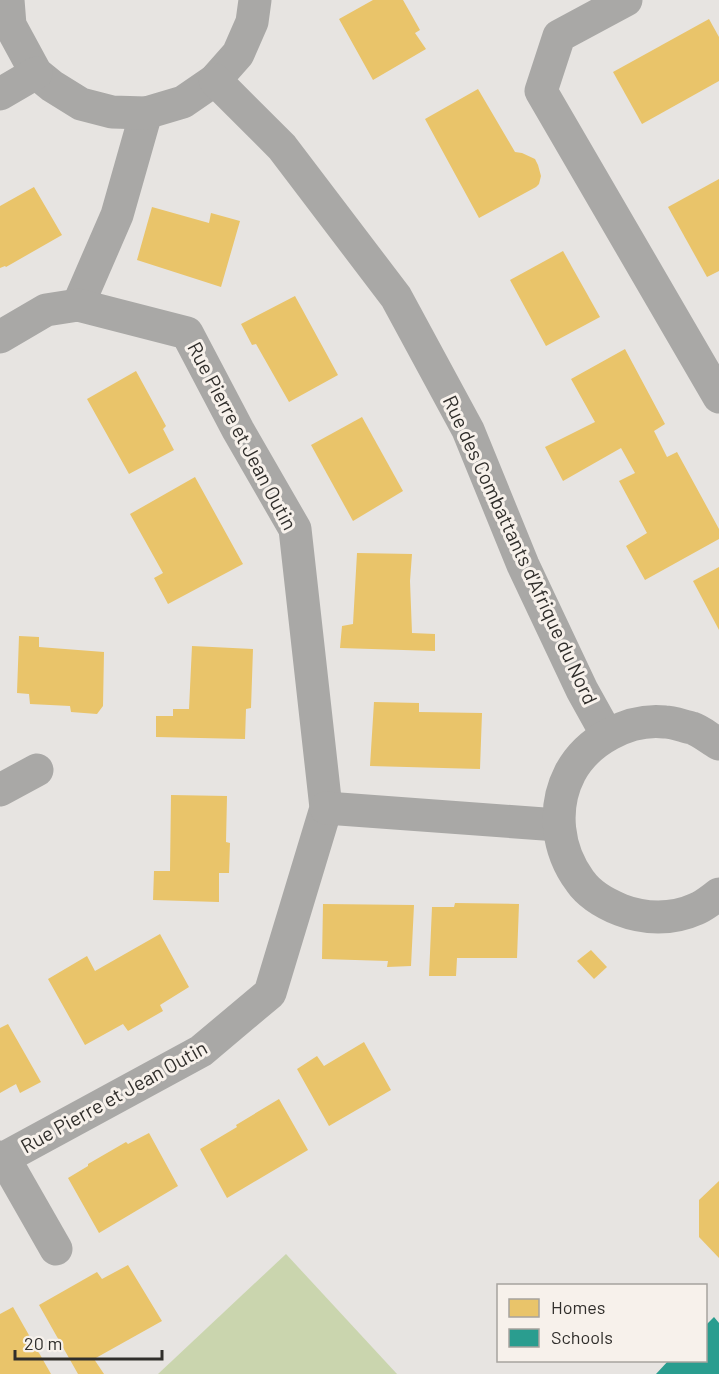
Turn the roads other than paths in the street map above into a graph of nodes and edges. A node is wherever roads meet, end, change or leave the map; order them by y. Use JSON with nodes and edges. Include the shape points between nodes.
{"nodes":[{"id":1,"x":8,"y":0,"type":"edge"},
{"id":2,"x":255,"y":0,"type":"edge"},
{"id":3,"x":626,"y":0,"type":"edge"},
{"id":4,"x":36,"y":73,"type":"junction"},
{"id":5,"x":215,"y":80,"type":"junction"},
{"id":6,"x":0,"y":94,"type":"edge"},
{"id":7,"x":146,"y":113,"type":"junction"},
{"id":8,"x":78,"y":305,"type":"junction"},
{"id":9,"x":0,"y":337,"type":"edge"},
{"id":10,"x":719,"y":397,"type":"edge"},
{"id":11,"x":607,"y":735,"type":"junction"},
{"id":12,"x":719,"y":744,"type":"edge"},
{"id":13,"x":38,"y":770,"type":"dead end"},
{"id":14,"x":0,"y":790,"type":"edge"},
{"id":15,"x":326,"y":808,"type":"junction"},
{"id":16,"x":558,"y":825,"type":"junction"},
{"id":17,"x":719,"y":894,"type":"edge"},
{"id":18,"x":2,"y":1157,"type":"edge"},
{"id":19,"x":56,"y":1249,"type":"dead end"}],
"edges":[{"from":1,"to":4,"type":"street","via":[[10,25]]},
{"from":2,"to":5,"type":"street","via":[[252,22],[238,54]]},
{"from":3,"to":10,"type":"street","via":[[559,36],[541,91]]},
{"from":4,"to":6,"type":"street"},
{"from":4,"to":7,"type":"street","via":[[81,104],[112,112]]},
{"from":5,"to":7,"type":"street","via":[[183,102]]},
{"from":5,"to":11,"type":"street","name":"Rue des Combattants d'Afrique du Nord","via":[[282,147],[396,297],[468,430],[524,566]]},
{"from":7,"to":8,"type":"street","via":[[117,215]]},
{"from":8,"to":9,"type":"street","name":"Rue Pierre et Jean Outin","via":[[45,310]]},
{"from":8,"to":15,"type":"street","name":"Rue Pierre et Jean Outin","via":[[187,333],[296,529]]},
{"from":11,"to":12,"type":"street","via":[[634,724],[664,722],[694,729]]},
{"from":11,"to":16,"type":"street","via":[[586,752],[570,773],[561,798]]},
{"from":13,"to":14,"type":"street"},
{"from":15,"to":16,"type":"street"},
{"from":15,"to":18,"type":"street","name":"Rue Pierre et Jean Outin","via":[[270,993],[201,1051]]},
{"from":16,"to":17,"type":"street","via":[[565,856],[581,883],[605,903],[634,915],[666,918],[696,909]]},
{"from":18,"to":19,"type":"street"}]}
